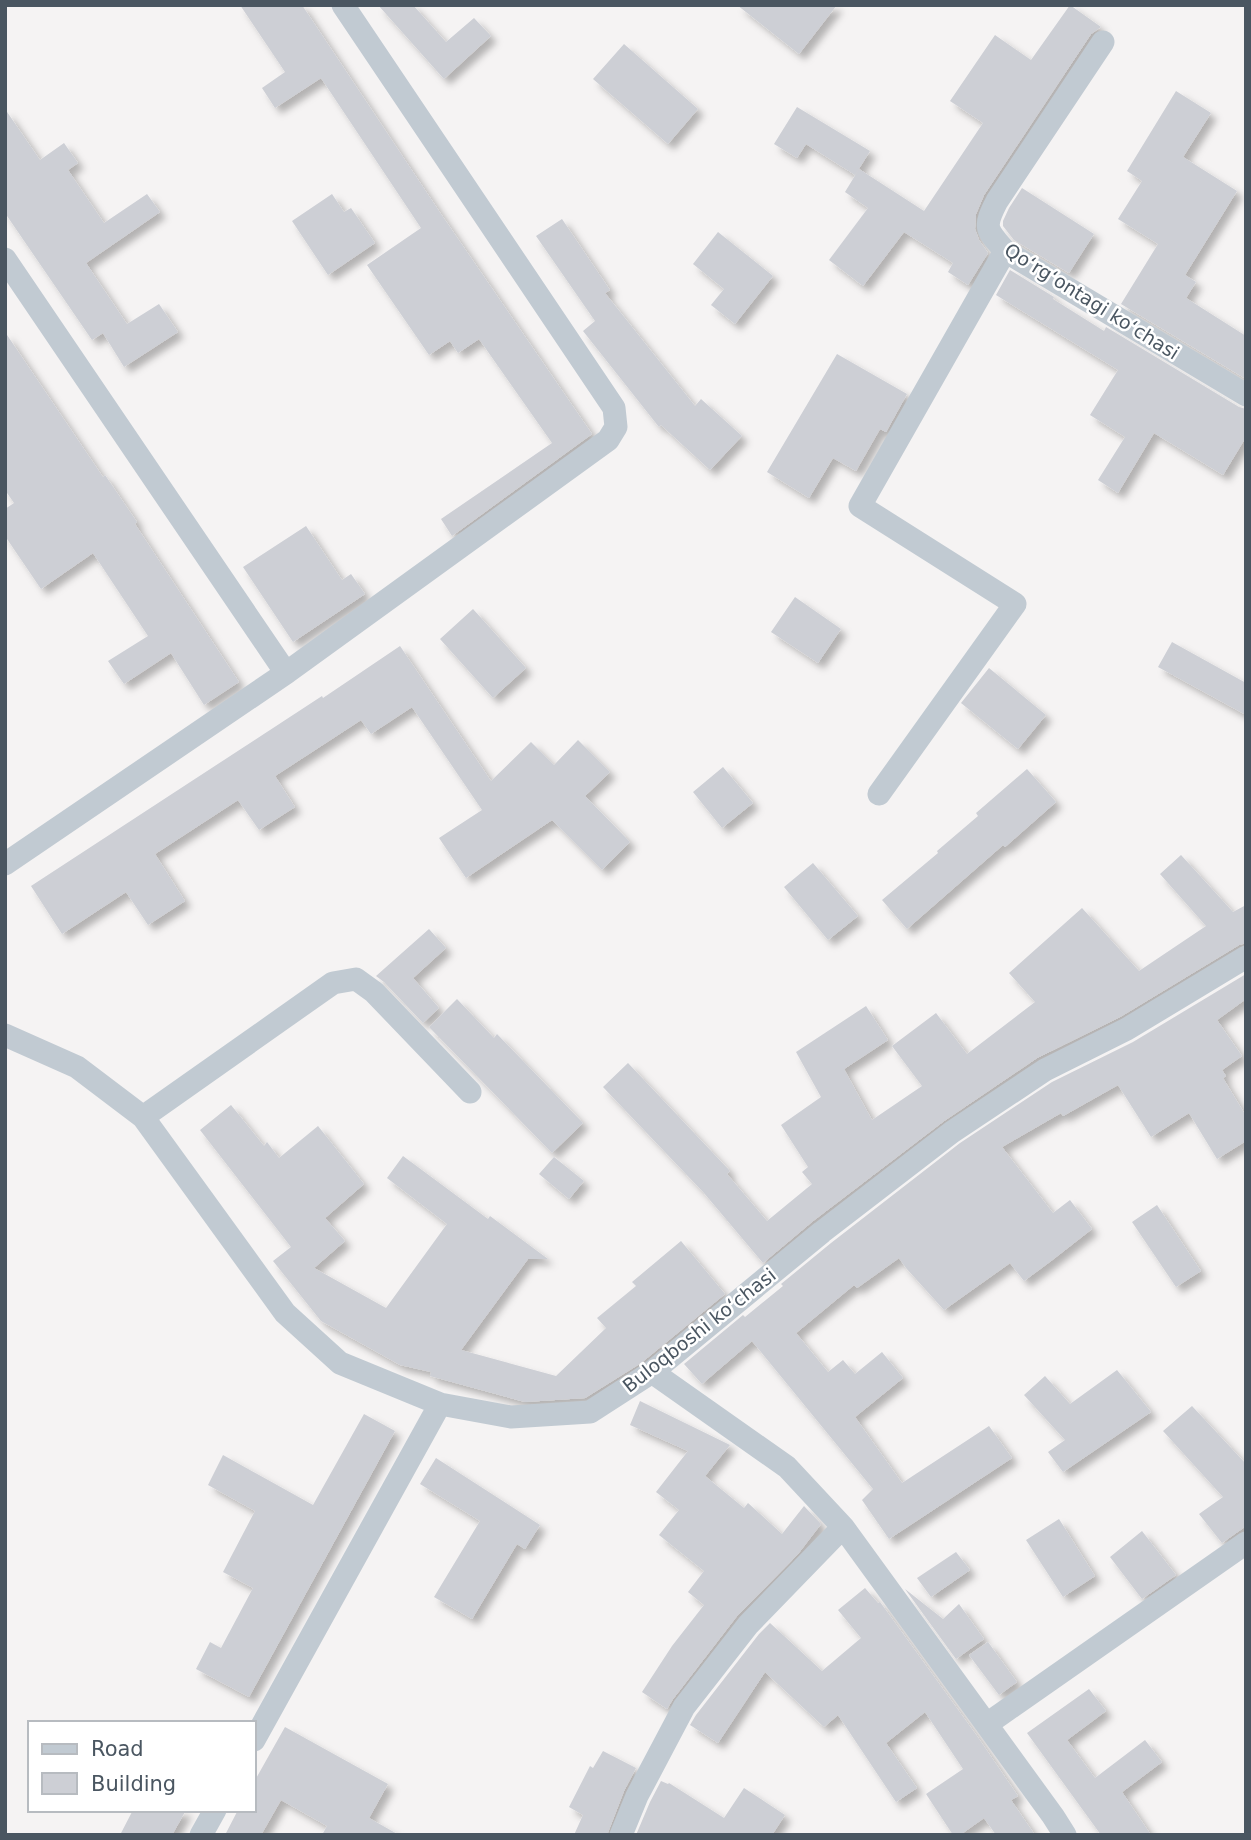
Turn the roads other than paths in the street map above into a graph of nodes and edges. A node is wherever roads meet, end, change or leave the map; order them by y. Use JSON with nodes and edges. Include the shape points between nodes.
{"nodes":[{"id":1,"x":343,"y":5,"type":"edge"},
{"id":2,"x":1103,"y":43,"type":"dead end"},
{"id":3,"x":1005,"y":251,"type":"junction"},
{"id":4,"x":5,"y":259,"type":"edge"},
{"id":5,"x":1246,"y":395,"type":"edge"},
{"id":6,"x":286,"y":673,"type":"junction"},
{"id":7,"x":878,"y":794,"type":"dead end"},
{"id":8,"x":5,"y":864,"type":"edge"},
{"id":9,"x":1246,"y":957,"type":"edge"},
{"id":10,"x":5,"y":1035,"type":"edge"},
{"id":11,"x":470,"y":1092,"type":"dead end"},
{"id":12,"x":143,"y":1117,"type":"junction"},
{"id":13,"x":652,"y":1372,"type":"junction"},
{"id":14,"x":440,"y":1404,"type":"junction"},
{"id":15,"x":843,"y":1527,"type":"junction"},
{"id":16,"x":1246,"y":1543,"type":"edge"},
{"id":17,"x":987,"y":1724,"type":"junction"},
{"id":18,"x":256,"y":1736,"type":"edge"},
{"id":19,"x":214,"y":1812,"type":"edge"},
{"id":20,"x":201,"y":1835,"type":"edge"},
{"id":21,"x":621,"y":1835,"type":"edge"},
{"id":22,"x":1065,"y":1835,"type":"edge"}],
"edges":[{"from":1,"to":6,"type":"street","via":[[614,408],[616,428],[608,440]]},
{"from":2,"to":3,"type":"street","name":"Qoʻrgʻontagi koʻchasi","via":[[988,219],[990,234]]},
{"from":3,"to":5,"type":"street","name":"Qoʻrgʻontagi koʻchasi"},
{"from":3,"to":7,"type":"street","via":[[860,506],[1015,604]]},
{"from":4,"to":6,"type":"street"},
{"from":6,"to":8,"type":"street"},
{"from":9,"to":13,"type":"street","name":"Buloqboshi koʻchasi","via":[[1128,1030],[1045,1070],[952,1132]]},
{"from":10,"to":12,"type":"street","name":"Buloqboshi koʻchasi","via":[[77,1067]]},
{"from":11,"to":12,"type":"street","via":[[356,979],[333,983]]},
{"from":12,"to":14,"type":"street","name":"Buloqboshi koʻchasi","via":[[285,1313],[340,1363]]},
{"from":13,"to":14,"type":"street","name":"Buloqboshi koʻchasi","via":[[590,1412],[511,1417]]},
{"from":13,"to":15,"type":"street","via":[[787,1467]]},
{"from":14,"to":18,"type":"street"},
{"from":15,"to":17,"type":"street"},
{"from":15,"to":21,"type":"street","via":[[748,1625],[684,1707],[636,1796]]},
{"from":16,"to":17,"type":"street"},
{"from":17,"to":22,"type":"street"},
{"from":19,"to":20,"type":"street"}]}
